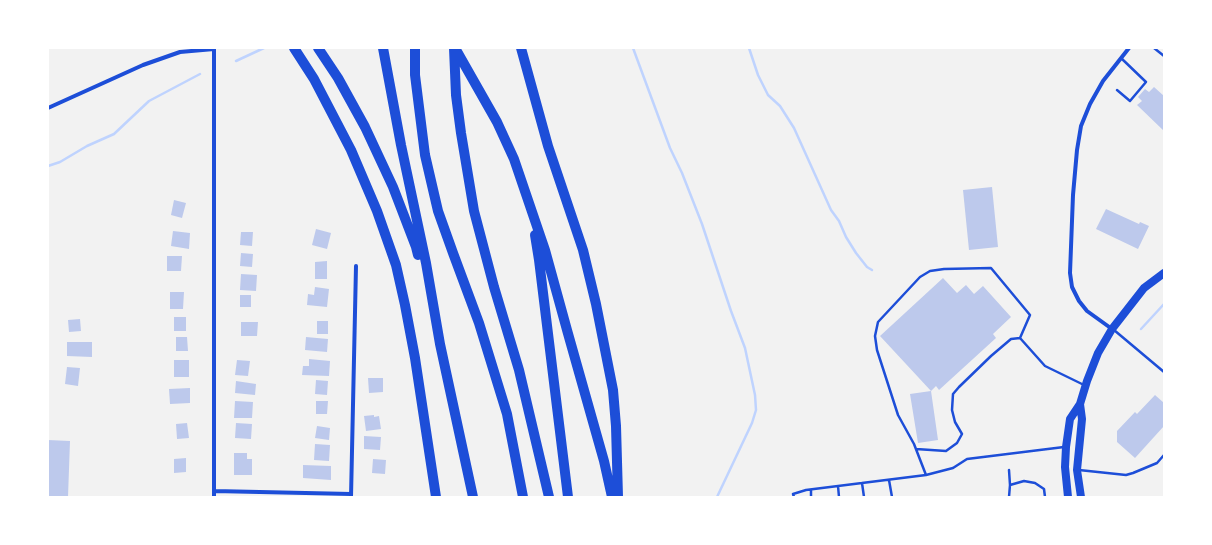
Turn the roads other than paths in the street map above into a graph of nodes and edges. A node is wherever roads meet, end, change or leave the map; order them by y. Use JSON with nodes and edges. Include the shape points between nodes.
{"nodes":[{"id":1,"x":214,"y":48,"type":"edge"},
{"id":2,"x":294,"y":48,"type":"edge"},
{"id":3,"x":318,"y":48,"type":"edge"},
{"id":4,"x":383,"y":48,"type":"edge"},
{"id":5,"x":415,"y":48,"type":"edge"},
{"id":6,"x":454,"y":48,"type":"edge"},
{"id":7,"x":520,"y":48,"type":"edge"},
{"id":8,"x":1129,"y":48,"type":"edge"},
{"id":9,"x":1154,"y":48,"type":"edge"},
{"id":10,"x":1164,"y":56,"type":"edge"},
{"id":11,"x":1121,"y":58,"type":"junction"},
{"id":12,"x":1117,"y":90,"type":"dead end"},
{"id":13,"x":48,"y":108,"type":"edge"},
{"id":14,"x":530,"y":204,"type":"junction"},
{"id":15,"x":356,"y":266,"type":"dead end"},
{"id":16,"x":1164,"y":273,"type":"edge"},
{"id":17,"x":1112,"y":329,"type":"junction"},
{"id":18,"x":1020,"y":338,"type":"junction"},
{"id":19,"x":440,"y":344,"type":"junction"},
{"id":20,"x":1164,"y":372,"type":"edge"},
{"id":21,"x":1086,"y":386,"type":"junction"},
{"id":22,"x":1080,"y":404,"type":"junction"},
{"id":23,"x":1066,"y":447,"type":"junction"},
{"id":24,"x":916,"y":449,"type":"junction"},
{"id":25,"x":1164,"y":455,"type":"edge"},
{"id":26,"x":1008,"y":470,"type":"dead end"},
{"id":27,"x":1077,"y":470,"type":"junction"},
{"id":28,"x":926,"y":475,"type":"junction"},
{"id":29,"x":889,"y":480,"type":"junction"},
{"id":30,"x":862,"y":483,"type":"junction"},
{"id":31,"x":1010,"y":485,"type":"junction"},
{"id":32,"x":838,"y":486,"type":"junction"},
{"id":33,"x":810,"y":490,"type":"junction"},
{"id":34,"x":214,"y":491,"type":"junction"},
{"id":35,"x":351,"y":496,"type":"edge"},
{"id":36,"x":793,"y":496,"type":"edge"},
{"id":37,"x":214,"y":497,"type":"edge"},
{"id":38,"x":436,"y":497,"type":"edge"},
{"id":39,"x":473,"y":497,"type":"edge"},
{"id":40,"x":522,"y":497,"type":"edge"},
{"id":41,"x":549,"y":497,"type":"edge"},
{"id":42,"x":568,"y":497,"type":"edge"},
{"id":43,"x":612,"y":497,"type":"edge"},
{"id":44,"x":618,"y":497,"type":"edge"},
{"id":45,"x":812,"y":497,"type":"edge"},
{"id":46,"x":839,"y":497,"type":"edge"},
{"id":47,"x":864,"y":497,"type":"edge"},
{"id":48,"x":892,"y":497,"type":"edge"},
{"id":49,"x":1009,"y":497,"type":"edge"},
{"id":50,"x":1045,"y":497,"type":"edge"},
{"id":51,"x":1068,"y":497,"type":"edge"},
{"id":52,"x":1081,"y":497,"type":"edge"}],
"edges":[{"from":1,"to":13,"type":"street","via":[[180,52],[143,65]]},
{"from":1,"to":34,"type":"street"},
{"from":2,"to":38,"type":"highway","via":[[314,79],[351,150],[396,265],[415,358]]},
{"from":3,"to":19,"type":"highway","via":[[338,78],[393,187],[416,247]]},
{"from":4,"to":19,"type":"highway"},
{"from":5,"to":40,"type":"highway","via":[[415,76],[425,155],[438,211],[479,323],[507,414]]},
{"from":6,"to":14,"type":"highway","via":[[497,122]]},
{"from":6,"to":41,"type":"highway","via":[[460,133],[474,211],[519,370]]},
{"from":7,"to":44,"type":"highway","via":[[548,146],[583,250],[598,311],[613,390]]},
{"from":8,"to":11,"type":"street"},
{"from":9,"to":10,"type":"lane"},
{"from":11,"to":12,"type":"lane","via":[[1146,82],[1130,101]]},
{"from":11,"to":17,"type":"street","via":[[1093,98],[1081,126],[1073,195],[1070,273],[1072,287],[1079,301],[1087,311]]},
{"from":14,"to":42,"type":"highway","via":[[540,260]]},
{"from":14,"to":43,"type":"highway","via":[[545,250]]},
{"from":15,"to":35,"type":"street"},
{"from":16,"to":17,"type":"main road","via":[[1144,288]]},
{"from":17,"to":20,"type":"lane"},
{"from":17,"to":21,"type":"main road","via":[[1098,354]]},
{"from":18,"to":21,"type":"lane","via":[[1045,366]]},
{"from":18,"to":24,"type":"lane","via":[[1011,339],[954,394],[952,410],[962,434],[957,443],[946,451]]},
{"from":18,"to":24,"type":"lane","via":[[1030,315],[992,268],[944,269],[930,271],[920,277],[878,322],[875,336],[898,415]]},
{"from":19,"to":39,"type":"highway"},
{"from":21,"to":22,"type":"main road"},
{"from":22,"to":23,"type":"main road","via":[[1070,419]]},
{"from":22,"to":27,"type":"main road","via":[[1082,419]]},
{"from":23,"to":28,"type":"lane","via":[[967,459],[953,468]]},
{"from":23,"to":51,"type":"main road"},
{"from":24,"to":28,"type":"lane"},
{"from":25,"to":27,"type":"lane","via":[[1158,463],[1126,475]]},
{"from":26,"to":31,"type":"lane"},
{"from":27,"to":52,"type":"main road"},
{"from":28,"to":29,"type":"lane"},
{"from":29,"to":30,"type":"lane"},
{"from":29,"to":48,"type":"lane"},
{"from":30,"to":32,"type":"lane"},
{"from":30,"to":47,"type":"lane"},
{"from":31,"to":49,"type":"lane"},
{"from":31,"to":50,"type":"lane","via":[[1024,481],[1036,483],[1044,489]]},
{"from":32,"to":33,"type":"lane"},
{"from":32,"to":46,"type":"lane"},
{"from":33,"to":36,"type":"lane"},
{"from":33,"to":45,"type":"lane"},
{"from":34,"to":35,"type":"street"},
{"from":34,"to":37,"type":"street"}]}
